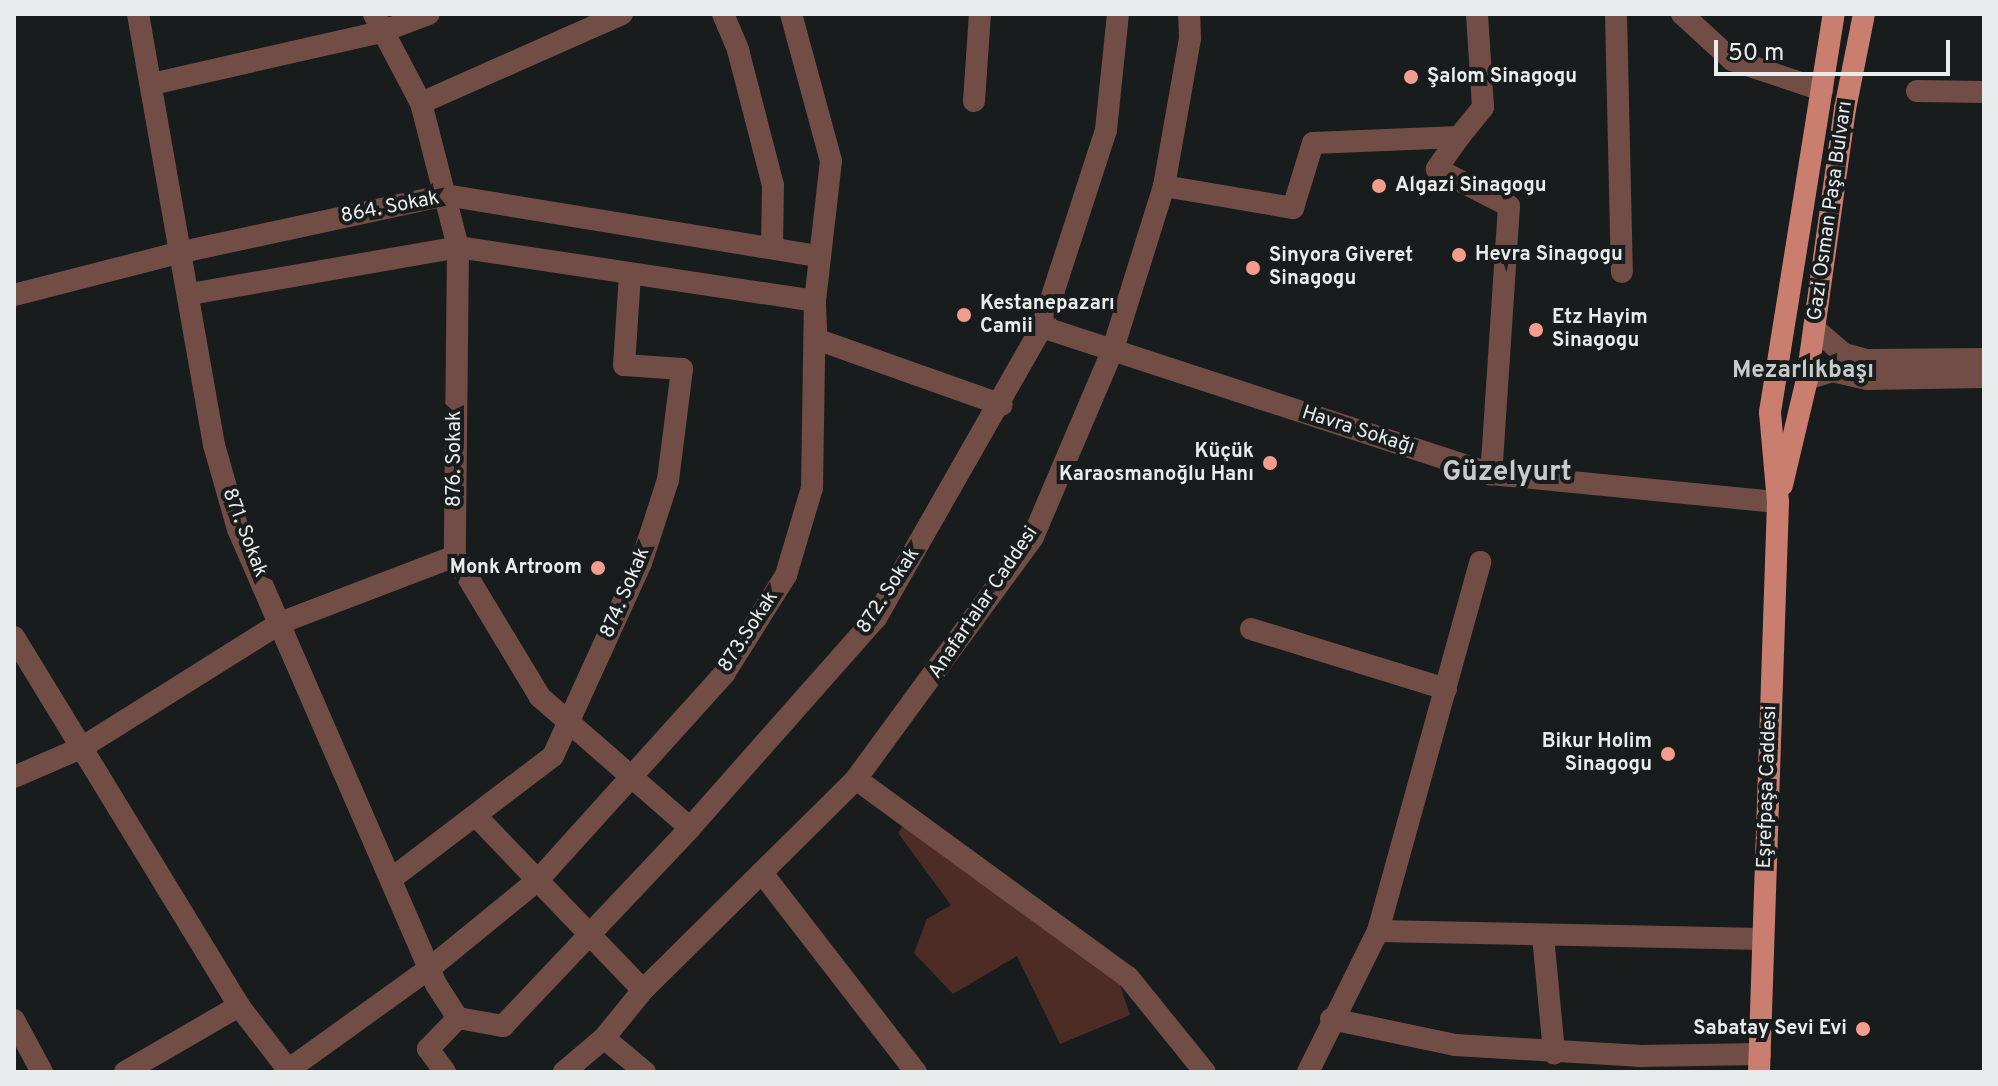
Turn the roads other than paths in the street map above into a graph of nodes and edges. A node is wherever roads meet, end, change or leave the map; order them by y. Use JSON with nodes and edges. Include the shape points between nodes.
{"nodes":[{"id":1,"x":138,"y":14,"type":"edge"},
{"id":2,"x":429,"y":14,"type":"edge"},
{"id":3,"x":622,"y":14,"type":"edge"},
{"id":4,"x":723,"y":14,"type":"edge"},
{"id":5,"x":791,"y":14,"type":"edge"},
{"id":6,"x":980,"y":14,"type":"edge"},
{"id":7,"x":1118,"y":14,"type":"edge"},
{"id":8,"x":1189,"y":14,"type":"edge"},
{"id":9,"x":1477,"y":14,"type":"edge"},
{"id":10,"x":1616,"y":14,"type":"edge"},
{"id":11,"x":1682,"y":14,"type":"edge"},
{"id":12,"x":1834,"y":14,"type":"edge"},
{"id":13,"x":1864,"y":14,"type":"edge"},
{"id":14,"x":378,"y":23,"type":"edge"},
{"id":15,"x":152,"y":84,"type":"junction"},
{"id":16,"x":1822,"y":90,"type":"junction"},
{"id":17,"x":1917,"y":91,"type":"dead end"},
{"id":18,"x":1984,"y":92,"type":"edge"},
{"id":19,"x":974,"y":101,"type":"dead end"},
{"id":20,"x":421,"y":103,"type":"junction"},
{"id":21,"x":1459,"y":137,"type":"junction"},
{"id":22,"x":1164,"y":186,"type":"junction"},
{"id":23,"x":445,"y":195,"type":"junction"},
{"id":24,"x":458,"y":247,"type":"junction"},
{"id":25,"x":772,"y":248,"type":"junction"},
{"id":26,"x":182,"y":252,"type":"junction"},
{"id":27,"x":818,"y":256,"type":"junction"},
{"id":28,"x":1622,"y":272,"type":"dead end"},
{"id":29,"x":630,"y":274,"type":"junction"},
{"id":30,"x":190,"y":294,"type":"junction"},
{"id":31,"x":14,"y":295,"type":"edge"},
{"id":32,"x":815,"y":301,"type":"junction"},
{"id":33,"x":1042,"y":327,"type":"junction"},
{"id":34,"x":1782,"y":327,"type":"junction"},
{"id":35,"x":1814,"y":328,"type":"junction"},
{"id":36,"x":1112,"y":352,"type":"junction"},
{"id":37,"x":1984,"y":359,"type":"edge"},
{"id":38,"x":1867,"y":360,"type":"junction"},
{"id":39,"x":1814,"y":370,"type":"junction"},
{"id":40,"x":1984,"y":377,"type":"edge"},
{"id":41,"x":1002,"y":405,"type":"junction"},
{"id":42,"x":1770,"y":412,"type":"junction"},
{"id":43,"x":1491,"y":474,"type":"junction"},
{"id":44,"x":1778,"y":502,"type":"junction"},
{"id":45,"x":455,"y":556,"type":"junction"},
{"id":46,"x":1480,"y":562,"type":"dead end"},
{"id":47,"x":280,"y":623,"type":"junction"},
{"id":48,"x":1251,"y":629,"type":"dead end"},
{"id":49,"x":14,"y":637,"type":"edge"},
{"id":50,"x":1446,"y":689,"type":"junction"},
{"id":51,"x":567,"y":724,"type":"junction"},
{"id":52,"x":81,"y":748,"type":"junction"},
{"id":53,"x":630,"y":774,"type":"junction"},
{"id":54,"x":14,"y":777,"type":"edge"},
{"id":55,"x":856,"y":779,"type":"junction"},
{"id":56,"x":478,"y":818,"type":"junction"},
{"id":57,"x":690,"y":828,"type":"junction"},
{"id":58,"x":762,"y":873,"type":"junction"},
{"id":59,"x":391,"y":879,"type":"junction"},
{"id":60,"x":538,"y":880,"type":"junction"},
{"id":61,"x":1378,"y":931,"type":"junction"},
{"id":62,"x":590,"y":934,"type":"junction"},
{"id":63,"x":1543,"y":936,"type":"junction"},
{"id":64,"x":1763,"y":939,"type":"junction"},
{"id":65,"x":430,"y":968,"type":"junction"},
{"id":66,"x":643,"y":990,"type":"junction"},
{"id":67,"x":239,"y":1006,"type":"junction"},
{"id":68,"x":458,"y":1018,"type":"junction"},
{"id":69,"x":1331,"y":1019,"type":"junction"},
{"id":70,"x":14,"y":1020,"type":"edge"},
{"id":71,"x":604,"y":1038,"type":"junction"},
{"id":72,"x":1554,"y":1053,"type":"junction"},
{"id":73,"x":1760,"y":1063,"type":"edge"},
{"id":74,"x":289,"y":1071,"type":"edge"},
{"id":75,"x":42,"y":1072,"type":"edge"},
{"id":76,"x":125,"y":1072,"type":"edge"},
{"id":77,"x":445,"y":1072,"type":"edge"},
{"id":78,"x":564,"y":1072,"type":"edge"},
{"id":79,"x":645,"y":1072,"type":"edge"},
{"id":80,"x":916,"y":1072,"type":"edge"},
{"id":81,"x":1205,"y":1072,"type":"edge"},
{"id":82,"x":1308,"y":1072,"type":"edge"}],
"edges":[{"from":1,"to":15,"type":"street","name":"871. Sokak"},
{"from":2,"to":14,"type":"street"},
{"from":3,"to":20,"type":"street"},
{"from":4,"to":25,"type":"street","via":[[738,50],[773,185]]},
{"from":5,"to":27,"type":"street","name":"873.Sokak","via":[[831,161]]},
{"from":6,"to":19,"type":"street"},
{"from":7,"to":33,"type":"street","name":"872. Sokak","via":[[1106,130]]},
{"from":8,"to":22,"type":"street","name":"Anafartalar Caddesi","via":[[1190,38]]},
{"from":9,"to":21,"type":"street","via":[[1483,107]]},
{"from":10,"to":28,"type":"street"},
{"from":11,"to":16,"type":"street","via":[[1732,60]]},
{"from":12,"to":16,"type":"main road","name":"Gazi Osman Paşa Bulvarı"},
{"from":13,"to":35,"type":"main road","name":"Gazi Osman Paşa Bulvarı"},
{"from":14,"to":15,"type":"street"},
{"from":14,"to":20,"type":"street","name":"876. Sokak"},
{"from":15,"to":26,"type":"street","name":"871. Sokak"},
{"from":16,"to":34,"type":"main road","name":"Gazi Osman Paşa Bulvarı"},
{"from":17,"to":18,"type":"street"},
{"from":20,"to":23,"type":"street","name":"876. Sokak"},
{"from":21,"to":22,"type":"street","via":[[1313,143],[1293,208]]},
{"from":21,"to":43,"type":"street","via":[[1437,169],[1509,206]]},
{"from":22,"to":36,"type":"street","name":"Anafartalar Caddesi"},
{"from":23,"to":24,"type":"street","name":"876. Sokak"},
{"from":23,"to":25,"type":"street","name":"864. Sokak"},
{"from":23,"to":26,"type":"street","name":"864. Sokak"},
{"from":24,"to":29,"type":"street"},
{"from":24,"to":30,"type":"street"},
{"from":24,"to":45,"type":"street","name":"876. Sokak"},
{"from":25,"to":27,"type":"street","name":"864. Sokak"},
{"from":26,"to":30,"type":"street","name":"871. Sokak"},
{"from":26,"to":31,"type":"street","name":"864. Sokak"},
{"from":27,"to":32,"type":"street","name":"873.Sokak"},
{"from":29,"to":32,"type":"street"},
{"from":29,"to":51,"type":"street","name":"874. Sokak","via":[[624,365],[682,369],[682,395],[668,480],[641,563]]},
{"from":30,"to":47,"type":"street","name":"871. Sokak","via":[[214,445],[238,529]]},
{"from":32,"to":41,"type":"street","via":[[816,339]]},
{"from":32,"to":53,"type":"street","name":"873.Sokak","via":[[812,488],[786,575],[724,674]]},
{"from":33,"to":36,"type":"street","name":"Havra Sokağı"},
{"from":33,"to":41,"type":"street","name":"872. Sokak"},
{"from":34,"to":39,"type":"main road","via":[[1793,351]]},
{"from":34,"to":42,"type":"main road","name":"Eşrefpaşa Caddesi"},
{"from":35,"to":38,"type":"street","via":[[1844,354]]},
{"from":35,"to":39,"type":"main road","name":"Gazi Osman Paşa Bulvarı"},
{"from":36,"to":43,"type":"street","name":"Havra Sokağı"},
{"from":36,"to":55,"type":"street","name":"Anafartalar Caddesi","via":[[1033,537]]},
{"from":37,"to":38,"type":"street"},
{"from":38,"to":39,"type":"street"},
{"from":39,"to":40,"type":"street","via":[[1867,379]]},
{"from":39,"to":42,"type":"main road","via":[[1786,391]]},
{"from":39,"to":44,"type":"main road","name":"Eşrefpaşa Caddesi"},
{"from":41,"to":57,"type":"street","name":"872. Sokak","via":[[876,618]]},
{"from":42,"to":44,"type":"main road","name":"Eşrefpaşa Caddesi"},
{"from":43,"to":44,"type":"street","name":"Havra Sokağı"},
{"from":44,"to":64,"type":"main road","name":"Eşrefpaşa Caddesi"},
{"from":45,"to":47,"type":"street"},
{"from":45,"to":51,"type":"street","via":[[540,697]]},
{"from":46,"to":50,"type":"street"},
{"from":47,"to":52,"type":"street"},
{"from":47,"to":59,"type":"street","name":"871. Sokak"},
{"from":48,"to":50,"type":"street"},
{"from":49,"to":52,"type":"street"},
{"from":50,"to":61,"type":"street"},
{"from":51,"to":53,"type":"street"},
{"from":51,"to":56,"type":"street","name":"874. Sokak","via":[[553,756]]},
{"from":52,"to":54,"type":"street"},
{"from":52,"to":67,"type":"street"},
{"from":53,"to":57,"type":"street"},
{"from":53,"to":60,"type":"street","name":"873.Sokak"},
{"from":55,"to":58,"type":"street","name":"Anafartalar Caddesi"},
{"from":55,"to":81,"type":"street","via":[[1128,977]]},
{"from":56,"to":59,"type":"street","name":"874. Sokak"},
{"from":56,"to":60,"type":"street"},
{"from":57,"to":62,"type":"street","name":"872. Sokak"},
{"from":58,"to":66,"type":"street","name":"Anafartalar Caddesi"},
{"from":58,"to":80,"type":"street"},
{"from":59,"to":65,"type":"street","name":"871. Sokak"},
{"from":60,"to":62,"type":"street"},
{"from":60,"to":65,"type":"street","name":"873.Sokak"},
{"from":61,"to":63,"type":"street"},
{"from":61,"to":69,"type":"street"},
{"from":62,"to":66,"type":"street"},
{"from":62,"to":68,"type":"street","name":"872. Sokak","via":[[503,1026]]},
{"from":63,"to":64,"type":"street"},
{"from":63,"to":72,"type":"street"},
{"from":64,"to":73,"type":"main road","name":"Eşrefpaşa Caddesi"},
{"from":65,"to":68,"type":"street","name":"871. Sokak"},
{"from":65,"to":74,"type":"street","name":"873.Sokak"},
{"from":66,"to":71,"type":"street","name":"Anafartalar Caddesi"},
{"from":67,"to":74,"type":"street"},
{"from":67,"to":76,"type":"street"},
{"from":68,"to":77,"type":"street","via":[[428,1049]]},
{"from":69,"to":72,"type":"street","via":[[1455,1045]]},
{"from":69,"to":82,"type":"street"},
{"from":70,"to":75,"type":"street"},
{"from":71,"to":78,"type":"street","name":"Anafartalar Caddesi"},
{"from":71,"to":79,"type":"street"},
{"from":72,"to":73,"type":"street"}]}
